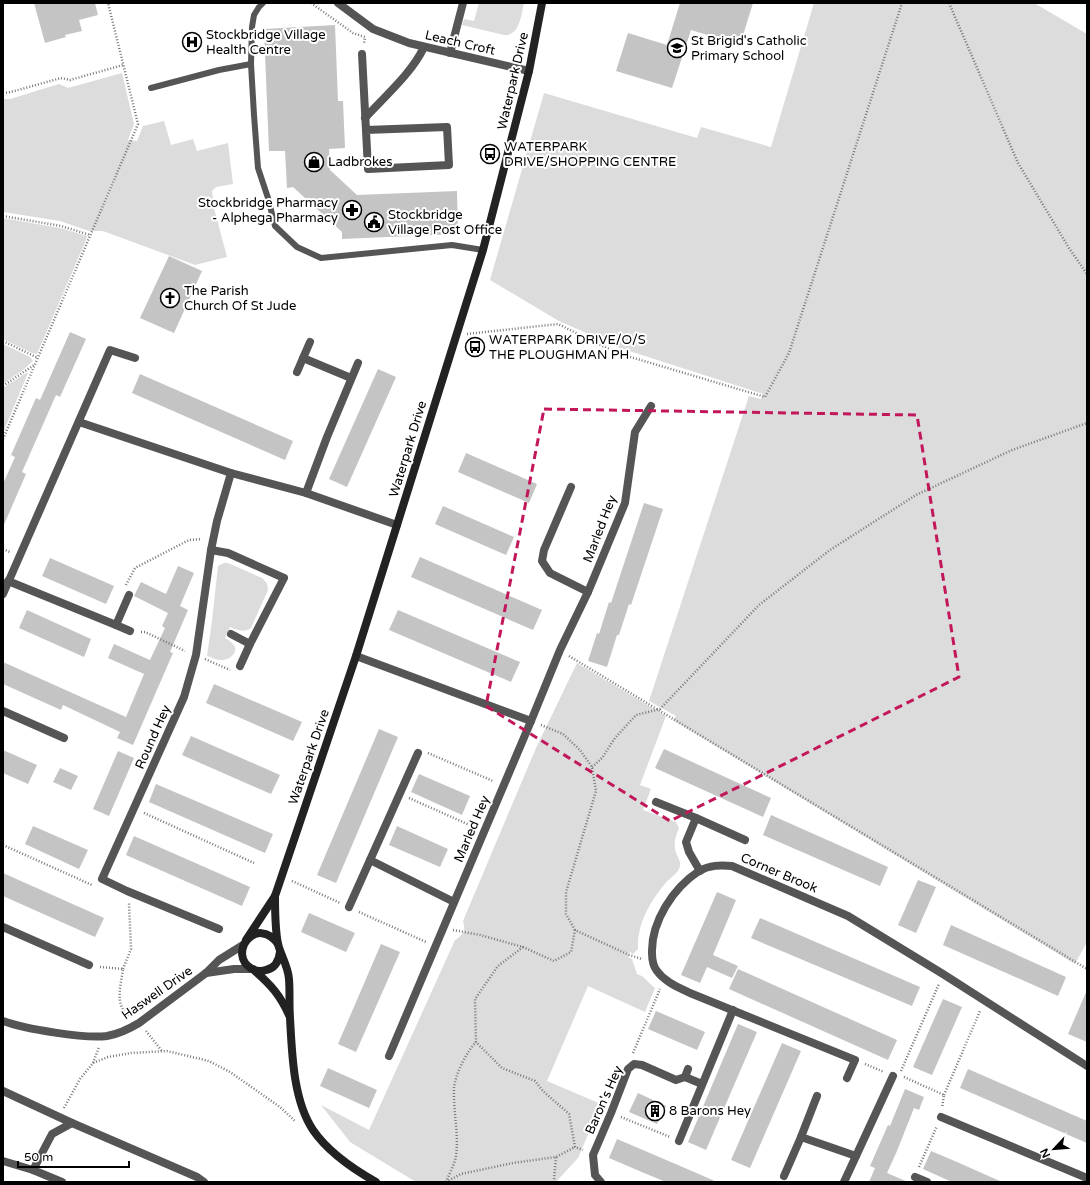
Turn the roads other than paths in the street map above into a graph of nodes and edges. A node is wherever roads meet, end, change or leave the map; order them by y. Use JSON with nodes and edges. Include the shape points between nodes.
{"nodes":[{"id":1,"x":263,"y":3,"type":"edge"},
{"id":2,"x":338,"y":3,"type":"edge"},
{"id":3,"x":462,"y":3,"type":"edge"},
{"id":4,"x":542,"y":3,"type":"edge"},
{"id":5,"x":424,"y":47,"type":"junction"},
{"id":6,"x":450,"y":53,"type":"junction"},
{"id":7,"x":362,"y":54,"type":"road end"},
{"id":8,"x":251,"y":64,"type":"junction"},
{"id":9,"x":529,"y":71,"type":"junction"},
{"id":10,"x":151,"y":88,"type":"dead end"},
{"id":11,"x":366,"y":118,"type":"junction"},
{"id":12,"x":366,"y":130,"type":"junction"},
{"id":13,"x":483,"y":250,"type":"junction"},
{"id":14,"x":310,"y":342,"type":"dead end"},
{"id":15,"x":135,"y":358,"type":"dead end"},
{"id":16,"x":303,"y":358,"type":"junction"},
{"id":17,"x":358,"y":363,"type":"dead end"},
{"id":18,"x":297,"y":372,"type":"dead end"},
{"id":19,"x":351,"y":378,"type":"junction"},
{"id":20,"x":651,"y":406,"type":"dead end"},
{"id":21,"x":79,"y":422,"type":"junction"},
{"id":22,"x":231,"y":473,"type":"junction"},
{"id":23,"x":571,"y":487,"type":"dead end"},
{"id":24,"x":306,"y":493,"type":"junction"},
{"id":25,"x":397,"y":524,"type":"junction"},
{"id":26,"x":211,"y":550,"type":"junction"},
{"id":27,"x":8,"y":581,"type":"junction"},
{"id":28,"x":588,"y":592,"type":"junction"},
{"id":29,"x":3,"y":594,"type":"edge"},
{"id":30,"x":129,"y":595,"type":"road end"},
{"id":31,"x":116,"y":625,"type":"junction"},
{"id":32,"x":130,"y":631,"type":"dead end"},
{"id":33,"x":231,"y":634,"type":"dead end"},
{"id":34,"x":250,"y":644,"type":"junction"},
{"id":35,"x":356,"y":656,"type":"junction"},
{"id":36,"x":240,"y":666,"type":"dead end"},
{"id":37,"x":3,"y":711,"type":"edge"},
{"id":38,"x":532,"y":721,"type":"junction"},
{"id":39,"x":64,"y":738,"type":"dead end"},
{"id":40,"x":418,"y":752,"type":"road end"},
{"id":41,"x":656,"y":802,"type":"dead end"},
{"id":42,"x":696,"y":818,"type":"junction"},
{"id":43,"x":745,"y":840,"type":"dead end"},
{"id":44,"x":370,"y":860,"type":"junction"},
{"id":45,"x":700,"y":871,"type":"junction"},
{"id":46,"x":275,"y":896,"type":"junction"},
{"id":47,"x":454,"y":902,"type":"junction"},
{"id":48,"x":350,"y":907,"type":"dead end"},
{"id":49,"x":3,"y":927,"type":"edge"},
{"id":50,"x":219,"y":929,"type":"dead end"},
{"id":51,"x":245,"y":942,"type":"junction"},
{"id":52,"x":279,"y":948,"type":"junction"},
{"id":53,"x":89,"y":965,"type":"road end"},
{"id":54,"x":254,"y":970,"type":"junction"},
{"id":55,"x":206,"y":973,"type":"junction"},
{"id":56,"x":733,"y":1010,"type":"junction"},
{"id":57,"x":290,"y":1017,"type":"junction"},
{"id":58,"x":3,"y":1021,"type":"edge"},
{"id":59,"x":388,"y":1056,"type":"dead end"},
{"id":60,"x":1087,"y":1066,"type":"edge"},
{"id":61,"x":892,"y":1076,"type":"road end"},
{"id":62,"x":847,"y":1078,"type":"dead end"},
{"id":63,"x":702,"y":1084,"type":"junction"},
{"id":64,"x":3,"y":1090,"type":"edge"},
{"id":65,"x":817,"y":1096,"type":"dead end"},
{"id":66,"x":941,"y":1117,"type":"road end"},
{"id":67,"x":72,"y":1123,"type":"junction"},
{"id":68,"x":802,"y":1137,"type":"junction"},
{"id":69,"x":679,"y":1141,"type":"road end"},
{"id":70,"x":856,"y":1156,"type":"junction"},
{"id":71,"x":3,"y":1161,"type":"edge"},
{"id":72,"x":33,"y":1170,"type":"junction"},
{"id":73,"x":784,"y":1176,"type":"dead end"},
{"id":74,"x":915,"y":1177,"type":"road end"},
{"id":75,"x":1087,"y":1178,"type":"edge"},
{"id":76,"x":62,"y":1182,"type":"edge"},
{"id":77,"x":204,"y":1182,"type":"edge"},
{"id":78,"x":376,"y":1182,"type":"edge"},
{"id":79,"x":601,"y":1182,"type":"edge"},
{"id":80,"x":844,"y":1182,"type":"edge"},
{"id":81,"x":927,"y":1182,"type":"edge"}],
"edges":[{"from":1,"to":8,"type":"lane","via":[[254,15]]},
{"from":2,"to":5,"type":"street","name":"Leach Croft","via":[[374,29]]},
{"from":3,"to":6,"type":"street"},
{"from":4,"to":9,"type":"street","name":"Waterpark Drive"},
{"from":5,"to":6,"type":"street","name":"Leach Croft"},
{"from":5,"to":11,"type":"street","via":[[420,58]]},
{"from":6,"to":9,"type":"street","name":"Leach Croft"},
{"from":7,"to":11,"type":"street"},
{"from":8,"to":10,"type":"lane"},
{"from":8,"to":13,"type":"lane","via":[[258,168],[275,226],[297,247],[321,258],[452,245]]},
{"from":9,"to":13,"type":"street","name":"Waterpark Drive"},
{"from":11,"to":12,"type":"street"},
{"from":12,"to":12,"type":"street","via":[[447,126],[449,165],[368,169]]},
{"from":13,"to":25,"type":"street","name":"Waterpark Drive"},
{"from":14,"to":16,"type":"street"},
{"from":15,"to":21,"type":"street","via":[[110,350]]},
{"from":16,"to":18,"type":"street"},
{"from":16,"to":19,"type":"street"},
{"from":17,"to":19,"type":"street"},
{"from":19,"to":24,"type":"street"},
{"from":20,"to":28,"type":"street","name":"Marled Hey","via":[[635,432],[625,504]]},
{"from":21,"to":22,"type":"street"},
{"from":21,"to":27,"type":"street"},
{"from":22,"to":24,"type":"street"},
{"from":22,"to":26,"type":"street","name":"Round Hey"},
{"from":23,"to":28,"type":"street","via":[[544,550],[542,561],[550,573]]},
{"from":24,"to":25,"type":"street"},
{"from":25,"to":35,"type":"street","name":"Waterpark Drive"},
{"from":26,"to":34,"type":"street","via":[[228,553],[284,578]]},
{"from":26,"to":50,"type":"street","name":"Round Hey","via":[[196,655],[184,697],[102,879]]},
{"from":27,"to":29,"type":"street"},
{"from":27,"to":31,"type":"street"},
{"from":28,"to":38,"type":"street","name":"Marled Hey","via":[[560,650]]},
{"from":30,"to":31,"type":"street"},
{"from":31,"to":32,"type":"street"},
{"from":33,"to":34,"type":"street"},
{"from":34,"to":36,"type":"street"},
{"from":35,"to":38,"type":"street"},
{"from":35,"to":46,"type":"street","name":"Waterpark Drive"},
{"from":37,"to":39,"type":"street"},
{"from":38,"to":47,"type":"street","name":"Marled Hey"},
{"from":40,"to":44,"type":"street"},
{"from":41,"to":42,"type":"street"},
{"from":42,"to":43,"type":"street"},
{"from":42,"to":45,"type":"street","via":[[686,842]]},
{"from":44,"to":47,"type":"street"},
{"from":44,"to":48,"type":"street"},
{"from":45,"to":56,"type":"street","name":"Corner Brook","via":[[684,883],[662,914],[653,934],[652,961],[665,980]]},
{"from":45,"to":60,"type":"street","name":"Corner Brook","via":[[716,865],[732,866],[848,916]]},
{"from":46,"to":51,"type":"street","name":"Waterpark Drive"},
{"from":46,"to":52,"type":"street","name":"Waterpark Drive"},
{"from":47,"to":59,"type":"street","name":"Marled Hey"},
{"from":49,"to":53,"type":"street"},
{"from":51,"to":52,"type":"street","via":[[257,933],[264,933],[275,939]]},
{"from":51,"to":54,"type":"street","name":"Waterpark Drive","via":[[242,956]]},
{"from":51,"to":55,"type":"street","name":"Haswell Drive","via":[[219,960]]},
{"from":52,"to":54,"type":"street","via":[[277,963],[273,968]]},
{"from":52,"to":57,"type":"street","name":"Waterpark Drive","via":[[289,976]]},
{"from":54,"to":55,"type":"street","name":"Haswell Drive","via":[[234,969]]},
{"from":54,"to":57,"type":"street","name":"Waterpark Drive","via":[[276,990]]},
{"from":55,"to":58,"type":"street","name":"Haswell Drive","via":[[138,1023],[118,1033],[100,1036],[78,1035]]},
{"from":56,"to":62,"type":"street","via":[[855,1060]]},
{"from":56,"to":63,"type":"street"},
{"from":57,"to":78,"type":"street","name":"Waterpark Drive","via":[[298,1091],[313,1129],[332,1150],[360,1173]]},
{"from":61,"to":70,"type":"street"},
{"from":63,"to":69,"type":"street"},
{"from":63,"to":79,"type":"street","name":"Baron's Hey","via":[[686,1073],[676,1080],[642,1065],[634,1064],[628,1069],[593,1154],[595,1176]]},
{"from":64,"to":67,"type":"street"},
{"from":65,"to":68,"type":"street"},
{"from":66,"to":75,"type":"street"},
{"from":67,"to":72,"type":"street","via":[[52,1134]]},
{"from":67,"to":77,"type":"street"},
{"from":68,"to":70,"type":"street"},
{"from":68,"to":73,"type":"street"},
{"from":70,"to":80,"type":"street"},
{"from":71,"to":72,"type":"street"},
{"from":72,"to":76,"type":"street"},
{"from":74,"to":81,"type":"street"}]}
